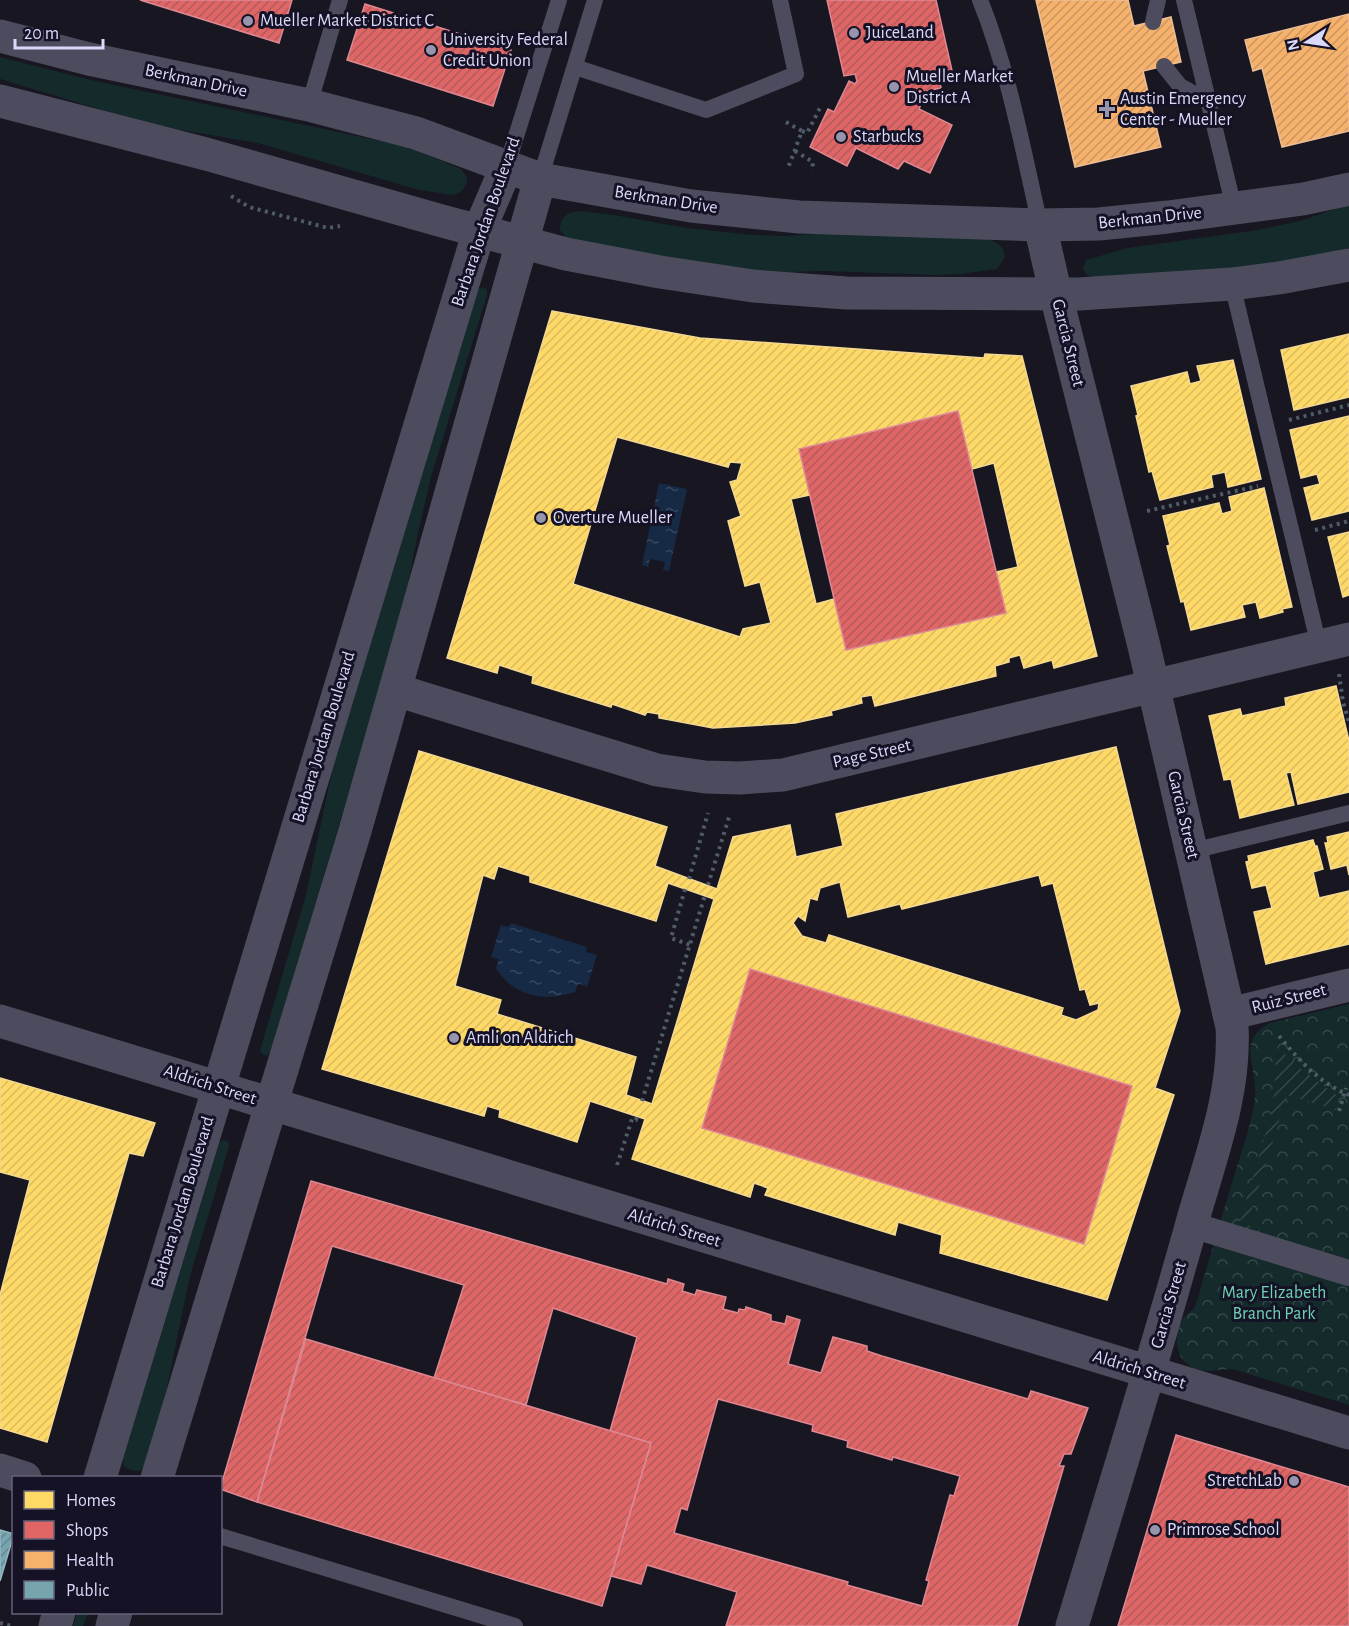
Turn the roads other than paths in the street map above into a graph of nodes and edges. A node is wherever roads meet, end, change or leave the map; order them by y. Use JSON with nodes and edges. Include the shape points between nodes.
{"nodes":[{"id":1,"x":340,"y":0,"type":"edge"},
{"id":2,"x":559,"y":0,"type":"edge"},
{"id":3,"x":596,"y":0,"type":"edge"},
{"id":4,"x":780,"y":0,"type":"edge"},
{"id":5,"x":980,"y":0,"type":"edge"},
{"id":6,"x":1158,"y":0,"type":"edge"},
{"id":7,"x":1184,"y":0,"type":"edge"},
{"id":8,"x":1153,"y":22,"type":"dead end"},
{"id":9,"x":0,"y":36,"type":"edge"},
{"id":10,"x":1164,"y":66,"type":"dead end"},
{"id":11,"x":575,"y":67,"type":"junction"},
{"id":12,"x":0,"y":101,"type":"edge"},
{"id":13,"x":1210,"y":102,"type":"junction"},
{"id":14,"x":309,"y":105,"type":"junction"},
{"id":15,"x":506,"y":168,"type":"junction"},
{"id":16,"x":540,"y":179,"type":"junction"},
{"id":17,"x":1349,"y":189,"type":"edge"},
{"id":18,"x":1234,"y":208,"type":"junction"},
{"id":19,"x":1040,"y":225,"type":"junction"},
{"id":20,"x":479,"y":231,"type":"junction"},
{"id":21,"x":523,"y":242,"type":"junction"},
{"id":22,"x":1349,"y":265,"type":"edge"},
{"id":23,"x":1232,"y":284,"type":"junction"},
{"id":24,"x":1056,"y":295,"type":"junction"},
{"id":25,"x":1334,"y":643,"type":"edge"},
{"id":26,"x":1153,"y":687,"type":"junction"},
{"id":27,"x":396,"y":690,"type":"junction"},
{"id":28,"x":1349,"y":813,"type":"edge"},
{"id":29,"x":1192,"y":851,"type":"junction"},
{"id":30,"x":1349,"y":985,"type":"edge"},
{"id":31,"x":1229,"y":1014,"type":"junction"},
{"id":32,"x":0,"y":1021,"type":"edge"},
{"id":33,"x":218,"y":1087,"type":"junction"},
{"id":34,"x":272,"y":1105,"type":"junction"},
{"id":35,"x":1192,"y":1224,"type":"junction"},
{"id":36,"x":1349,"y":1273,"type":"edge"},
{"id":37,"x":1150,"y":1373,"type":"junction"},
{"id":38,"x":1349,"y":1433,"type":"edge"},
{"id":39,"x":0,"y":1470,"type":"edge"},
{"id":40,"x":19,"y":1476,"type":"edge"},
{"id":41,"x":101,"y":1476,"type":"edge"},
{"id":42,"x":159,"y":1476,"type":"edge"},
{"id":43,"x":222,"y":1537,"type":"edge"},
{"id":44,"x":515,"y":1626,"type":"edge"},
{"id":45,"x":1072,"y":1626,"type":"edge"}],
"edges":[{"from":1,"to":14,"type":"lane"},
{"from":2,"to":15,"type":"lane","name":"Barbara Jordan Boulevard"},
{"from":3,"to":11,"type":"lane","name":"Barbara Jordan Boulevard"},
{"from":4,"to":11,"type":"lane","via":[[796,75],[706,111]]},
{"from":5,"to":19,"type":"lane","name":"Garcia Street","via":[[1005,76]]},
{"from":6,"to":8,"type":"lane"},
{"from":7,"to":13,"type":"lane"},
{"from":9,"to":14,"type":"street","name":"Berkman Drive"},
{"from":10,"to":13,"type":"lane","via":[[1179,86]]},
{"from":11,"to":16,"type":"lane","name":"Barbara Jordan Boulevard"},
{"from":12,"to":20,"type":"street"},
{"from":13,"to":18,"type":"lane"},
{"from":14,"to":15,"type":"street","name":"Berkman Drive","via":[[416,133]]},
{"from":15,"to":16,"type":"street","name":"Berkman Drive"},
{"from":15,"to":20,"type":"street","name":"Barbara Jordan Boulevard"},
{"from":16,"to":19,"type":"street","name":"Berkman Drive","via":[[691,206],[799,217]]},
{"from":16,"to":21,"type":"street","name":"Barbara Jordan Boulevard"},
{"from":17,"to":18,"type":"street","name":"Berkman Drive"},
{"from":18,"to":19,"type":"street","name":"Berkman Drive","via":[[1100,224]]},
{"from":19,"to":24,"type":"street","name":"Garcia Street"},
{"from":20,"to":21,"type":"street"},
{"from":20,"to":33,"type":"street","name":"Barbara Jordan Boulevard"},
{"from":21,"to":24,"type":"street","via":[[591,260],[753,286],[846,293]]},
{"from":21,"to":27,"type":"street","name":"Barbara Jordan Boulevard"},
{"from":22,"to":23,"type":"street"},
{"from":23,"to":24,"type":"street"},
{"from":23,"to":25,"type":"lane","via":[[1292,535]]},
{"from":24,"to":26,"type":"street","name":"Garcia Street"},
{"from":25,"to":26,"type":"street","name":"Page Street"},
{"from":26,"to":27,"type":"street","name":"Page Street","via":[[783,775],[740,778],[657,770]]},
{"from":26,"to":29,"type":"street","name":"Garcia Street"},
{"from":27,"to":34,"type":"street","name":"Barbara Jordan Boulevard"},
{"from":28,"to":29,"type":"lane"},
{"from":29,"to":31,"type":"street","name":"Garcia Street"},
{"from":30,"to":31,"type":"street","name":"Ruiz Street"},
{"from":31,"to":35,"type":"street","name":"Garcia Street","via":[[1233,1043],[1226,1104]]},
{"from":32,"to":33,"type":"street","name":"Aldrich Street"},
{"from":33,"to":34,"type":"street","name":"Aldrich Street"},
{"from":33,"to":41,"type":"street","name":"Barbara Jordan Boulevard"},
{"from":34,"to":37,"type":"street","name":"Aldrich Street"},
{"from":34,"to":42,"type":"street","name":"Barbara Jordan Boulevard"},
{"from":35,"to":36,"type":"street"},
{"from":35,"to":37,"type":"street","name":"Garcia Street"},
{"from":37,"to":38,"type":"street","name":"Aldrich Street"},
{"from":37,"to":45,"type":"street","name":"Garcia Street"},
{"from":39,"to":40,"type":"street"},
{"from":43,"to":44,"type":"lane"}]}
